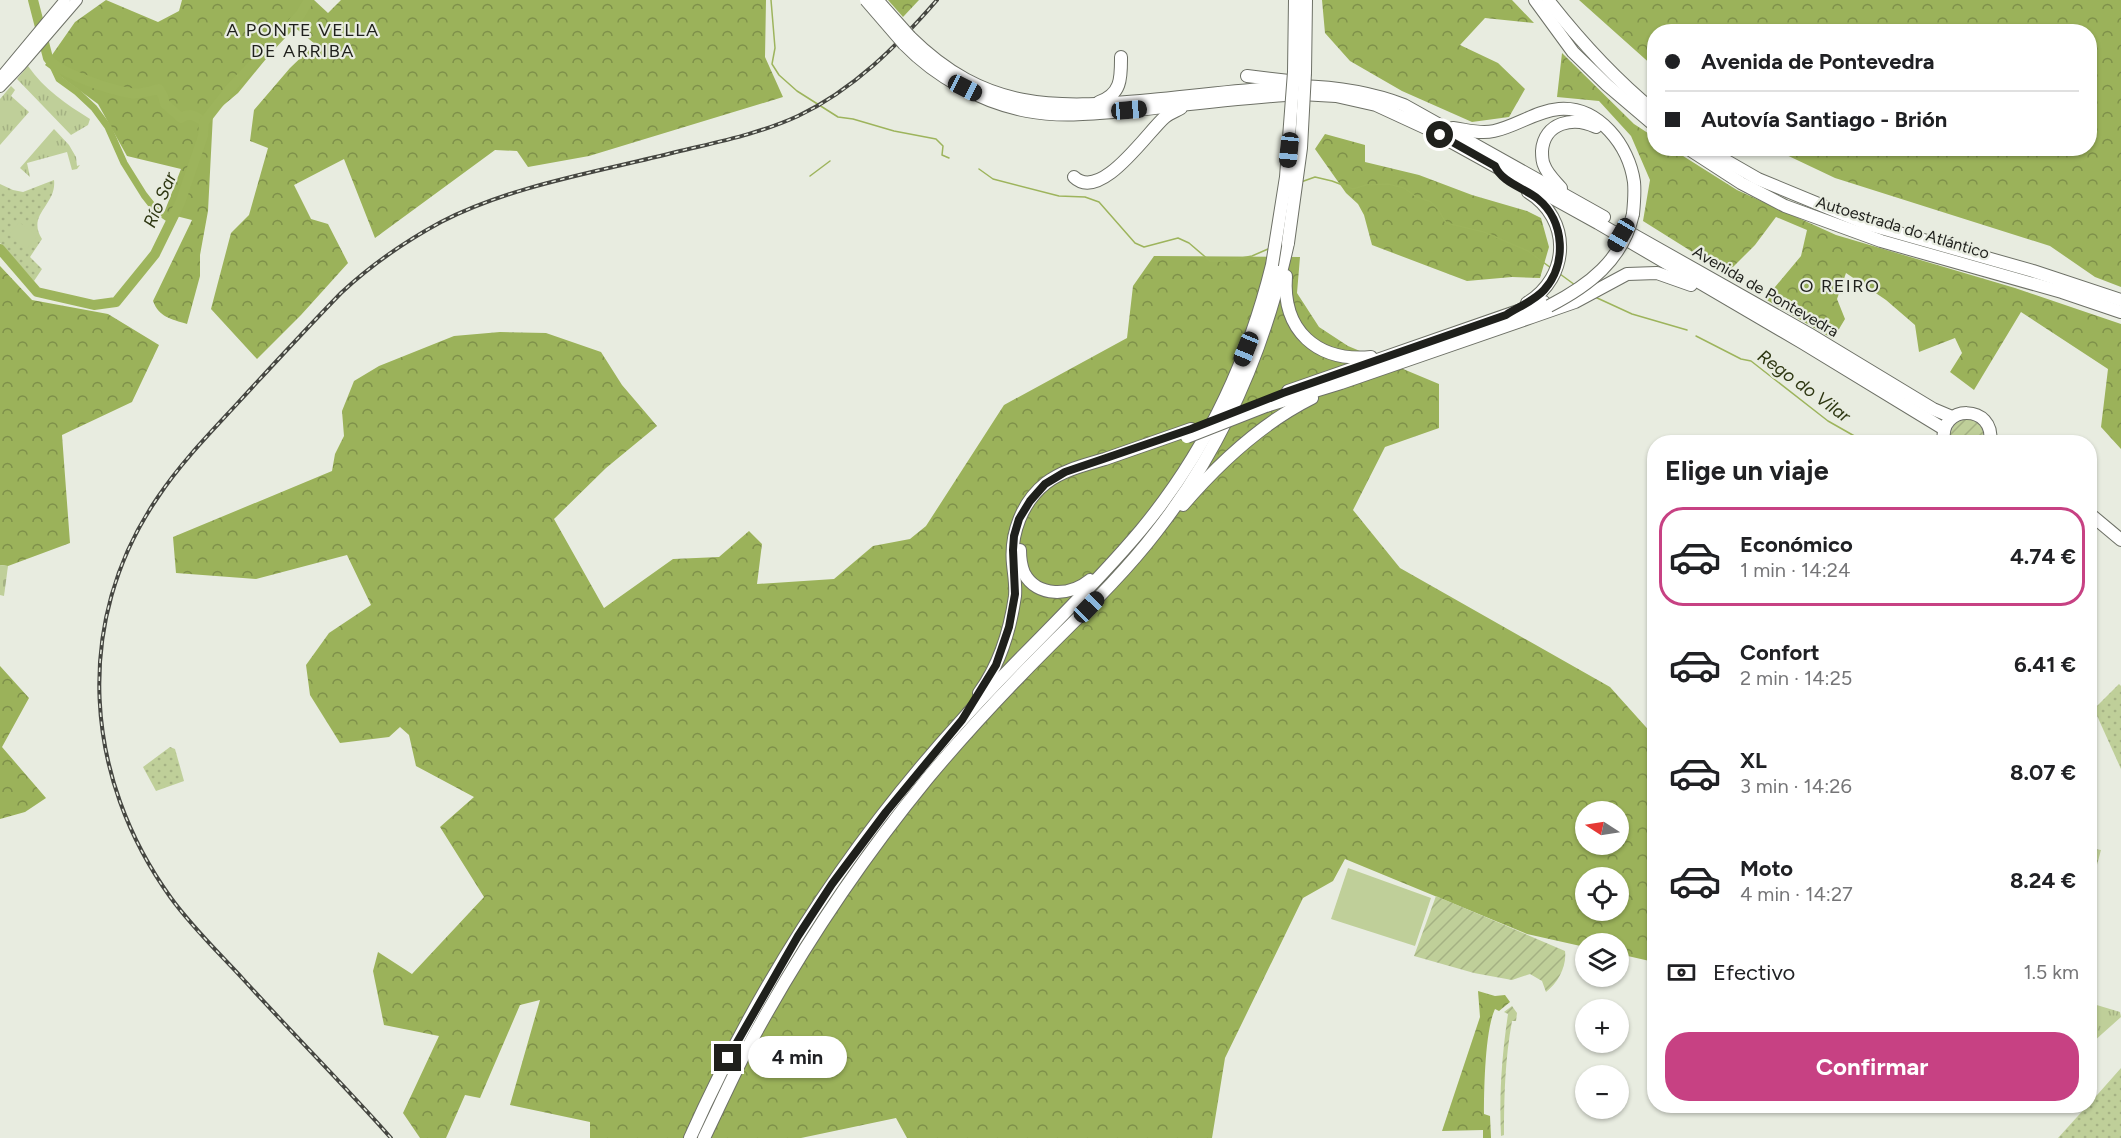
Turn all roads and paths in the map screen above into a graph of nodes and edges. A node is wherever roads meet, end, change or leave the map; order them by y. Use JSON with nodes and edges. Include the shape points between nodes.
{"nodes":[{"id":1,"x":866,"y":0,"type":"edge"},
{"id":2,"x":877,"y":0,"type":"edge"},
{"id":3,"x":1295,"y":0,"type":"edge"},
{"id":4,"x":1306,"y":0,"type":"edge"},
{"id":5,"x":1525,"y":0,"type":"edge"},
{"id":6,"x":1535,"y":0,"type":"edge"},
{"id":7,"x":1548,"y":0,"type":"edge"},
{"id":8,"x":69,"y":2,"type":"edge"},
{"id":9,"x":907,"y":40,"type":"junction"},
{"id":10,"x":1573,"y":52,"type":"junction"},
{"id":11,"x":1121,"y":57,"type":"dead end"},
{"id":12,"x":1300,"y":72,"type":"junction"},
{"id":13,"x":1246,"y":76,"type":"dead end"},
{"id":14,"x":2,"y":83,"type":"edge"},
{"id":15,"x":1319,"y":86,"type":"junction"},
{"id":16,"x":1301,"y":90,"type":"junction"},
{"id":17,"x":1089,"y":105,"type":"junction"},
{"id":18,"x":1188,"y":105,"type":"junction"},
{"id":19,"x":1647,"y":105,"type":"edge"},
{"id":20,"x":1647,"y":119,"type":"edge"},
{"id":21,"x":1444,"y":127,"type":"junction"},
{"id":22,"x":1699,"y":156,"type":"edge"},
{"id":23,"x":1718,"y":156,"type":"edge"},
{"id":24,"x":1495,"y":166,"type":"junction"},
{"id":25,"x":1074,"y":177,"type":"dead end"},
{"id":26,"x":1570,"y":197,"type":"junction"},
{"id":27,"x":1630,"y":214,"type":"junction"},
{"id":28,"x":1286,"y":258,"type":"junction"},
{"id":29,"x":2121,"y":300,"type":"edge"},
{"id":30,"x":1545,"y":304,"type":"junction"},
{"id":31,"x":2121,"y":312,"type":"edge"},
{"id":32,"x":1505,"y":320,"type":"junction"},
{"id":33,"x":1763,"y":320,"type":"junction"},
{"id":34,"x":1388,"y":356,"type":"junction"},
{"id":35,"x":1341,"y":383,"type":"junction"},
{"id":36,"x":1265,"y":403,"type":"junction"},
{"id":37,"x":1952,"y":417,"type":"junction"},
{"id":38,"x":1944,"y":429,"type":"junction"},
{"id":39,"x":1189,"y":433,"type":"junction"},
{"id":40,"x":1944,"y":435,"type":"edge"},
{"id":41,"x":1991,"y":435,"type":"edge"},
{"id":42,"x":2097,"y":510,"type":"edge"},
{"id":43,"x":2097,"y":520,"type":"edge"},
{"id":44,"x":2121,"y":530,"type":"edge"},
{"id":45,"x":1157,"y":531,"type":"junction"},
{"id":46,"x":2121,"y":540,"type":"edge"},
{"id":47,"x":1110,"y":566,"type":"junction"},
{"id":48,"x":962,"y":720,"type":"junction"},
{"id":49,"x":690,"y":1138,"type":"edge"},
{"id":50,"x":704,"y":1138,"type":"edge"}],
"edges":[{"from":1,"to":9,"type":"highway","bridge":true},
{"from":2,"to":9,"type":"highway","bridge":true},
{"from":3,"to":12,"type":"highway"},
{"from":4,"to":12,"type":"highway"},
{"from":5,"to":10,"type":"highway"},
{"from":6,"to":10,"type":"highway"},
{"from":7,"to":19,"type":"highway","via":[[1598,61]]},
{"from":8,"to":14,"type":"main road"},
{"from":9,"to":17,"type":"highway","via":[[958,75],[1006,96],[1038,103]]},
{"from":9,"to":18,"type":"highway","via":[[926,64],[954,82],[982,97],[1027,111],[1086,115]]},
{"from":10,"to":20,"type":"highway"},
{"from":11,"to":17,"type":"highway","via":[[1121,80],[1116,92]]},
{"from":12,"to":28,"type":"highway","bridge":true,"via":[[1300,160]]},
{"from":12,"to":47,"type":"highway","bridge":true,"via":[[1272,265],[1246,349],[1205,438],[1164,500]]},
{"from":13,"to":15,"type":"highway"},
{"from":15,"to":16,"type":"highway","name":"Avenida de Pontevedra"},
{"from":15,"to":21,"type":"highway","name":"Avenida de Pontevedra","via":[[1376,94]]},
{"from":16,"to":17,"type":"highway"},
{"from":16,"to":18,"type":"highway"},
{"from":16,"to":24,"type":"highway","name":"Avenida de Pontevedra","via":[[1376,105]]},
{"from":18,"to":25,"type":"highway","via":[[1166,116],[1111,174],[1089,181]]},
{"from":21,"to":26,"type":"highway","name":"Avenida de Pontevedra"},
{"from":21,"to":27,"type":"highway","via":[[1483,133],[1548,111],[1584,112],[1610,131],[1627,158],[1634,183]]},
{"from":22,"to":31,"type":"highway","name":"Autoestrada do Atlántico","via":[[1785,206],[1881,241]]},
{"from":23,"to":29,"type":"highway","name":"Autoestrada do Atlántico","via":[[1758,179],[1867,224]]},
{"from":24,"to":30,"type":"highway","via":[[1498,174],[1535,197],[1549,211],[1558,229],[1557,268]]},
{"from":24,"to":33,"type":"highway","name":"Avenida de Pontevedra"},
{"from":26,"to":27,"type":"highway","via":[[1543,165],[1543,145],[1560,124],[1575,120],[1596,127],[1614,147],[1625,172]]},
{"from":26,"to":37,"type":"highway","name":"Avenida de Pontevedra"},
{"from":27,"to":30,"type":"highway","via":[[1602,262],[1582,281]]},
{"from":28,"to":34,"type":"highway","via":[[1286,305],[1302,335],[1341,357]]},
{"from":28,"to":45,"type":"highway","via":[[1240,396],[1211,449]]},
{"from":30,"to":32,"type":"highway"},
{"from":30,"to":33,"type":"highway","via":[[1582,298],[1636,272],[1657,273],[1696,287],[1752,319]]},
{"from":32,"to":34,"type":"highway"},
{"from":32,"to":35,"type":"highway"},
{"from":33,"to":38,"type":"highway","name":"Avenida de Pontevedra"},
{"from":34,"to":36,"type":"highway"},
{"from":35,"to":36,"type":"highway"},
{"from":35,"to":45,"type":"highway","via":[[1300,404],[1249,439]]},
{"from":36,"to":39,"type":"highway","bridge":true},
{"from":37,"to":38,"type":"highway"},
{"from":37,"to":41,"type":"highway","via":[[1966,412],[1980,416]]},
{"from":38,"to":40,"type":"highway"},
{"from":39,"to":47,"type":"highway","via":[[1069,477],[1051,487],[1033,508],[1024,526],[1020,550],[1024,572],[1039,587],[1058,592],[1076,589]]},
{"from":39,"to":48,"type":"highway","via":[[1065,472],[1045,484],[1030,501],[1014,536],[1015,594],[1003,649]]},
{"from":42,"to":44,"type":"highway"},
{"from":43,"to":46,"type":"highway"},
{"from":45,"to":50,"type":"highway","via":[[971,729],[877,844],[809,941],[749,1046]]},
{"from":47,"to":48,"type":"highway"},
{"from":48,"to":49,"type":"highway","via":[[855,851],[798,936],[737,1040]]}]}
